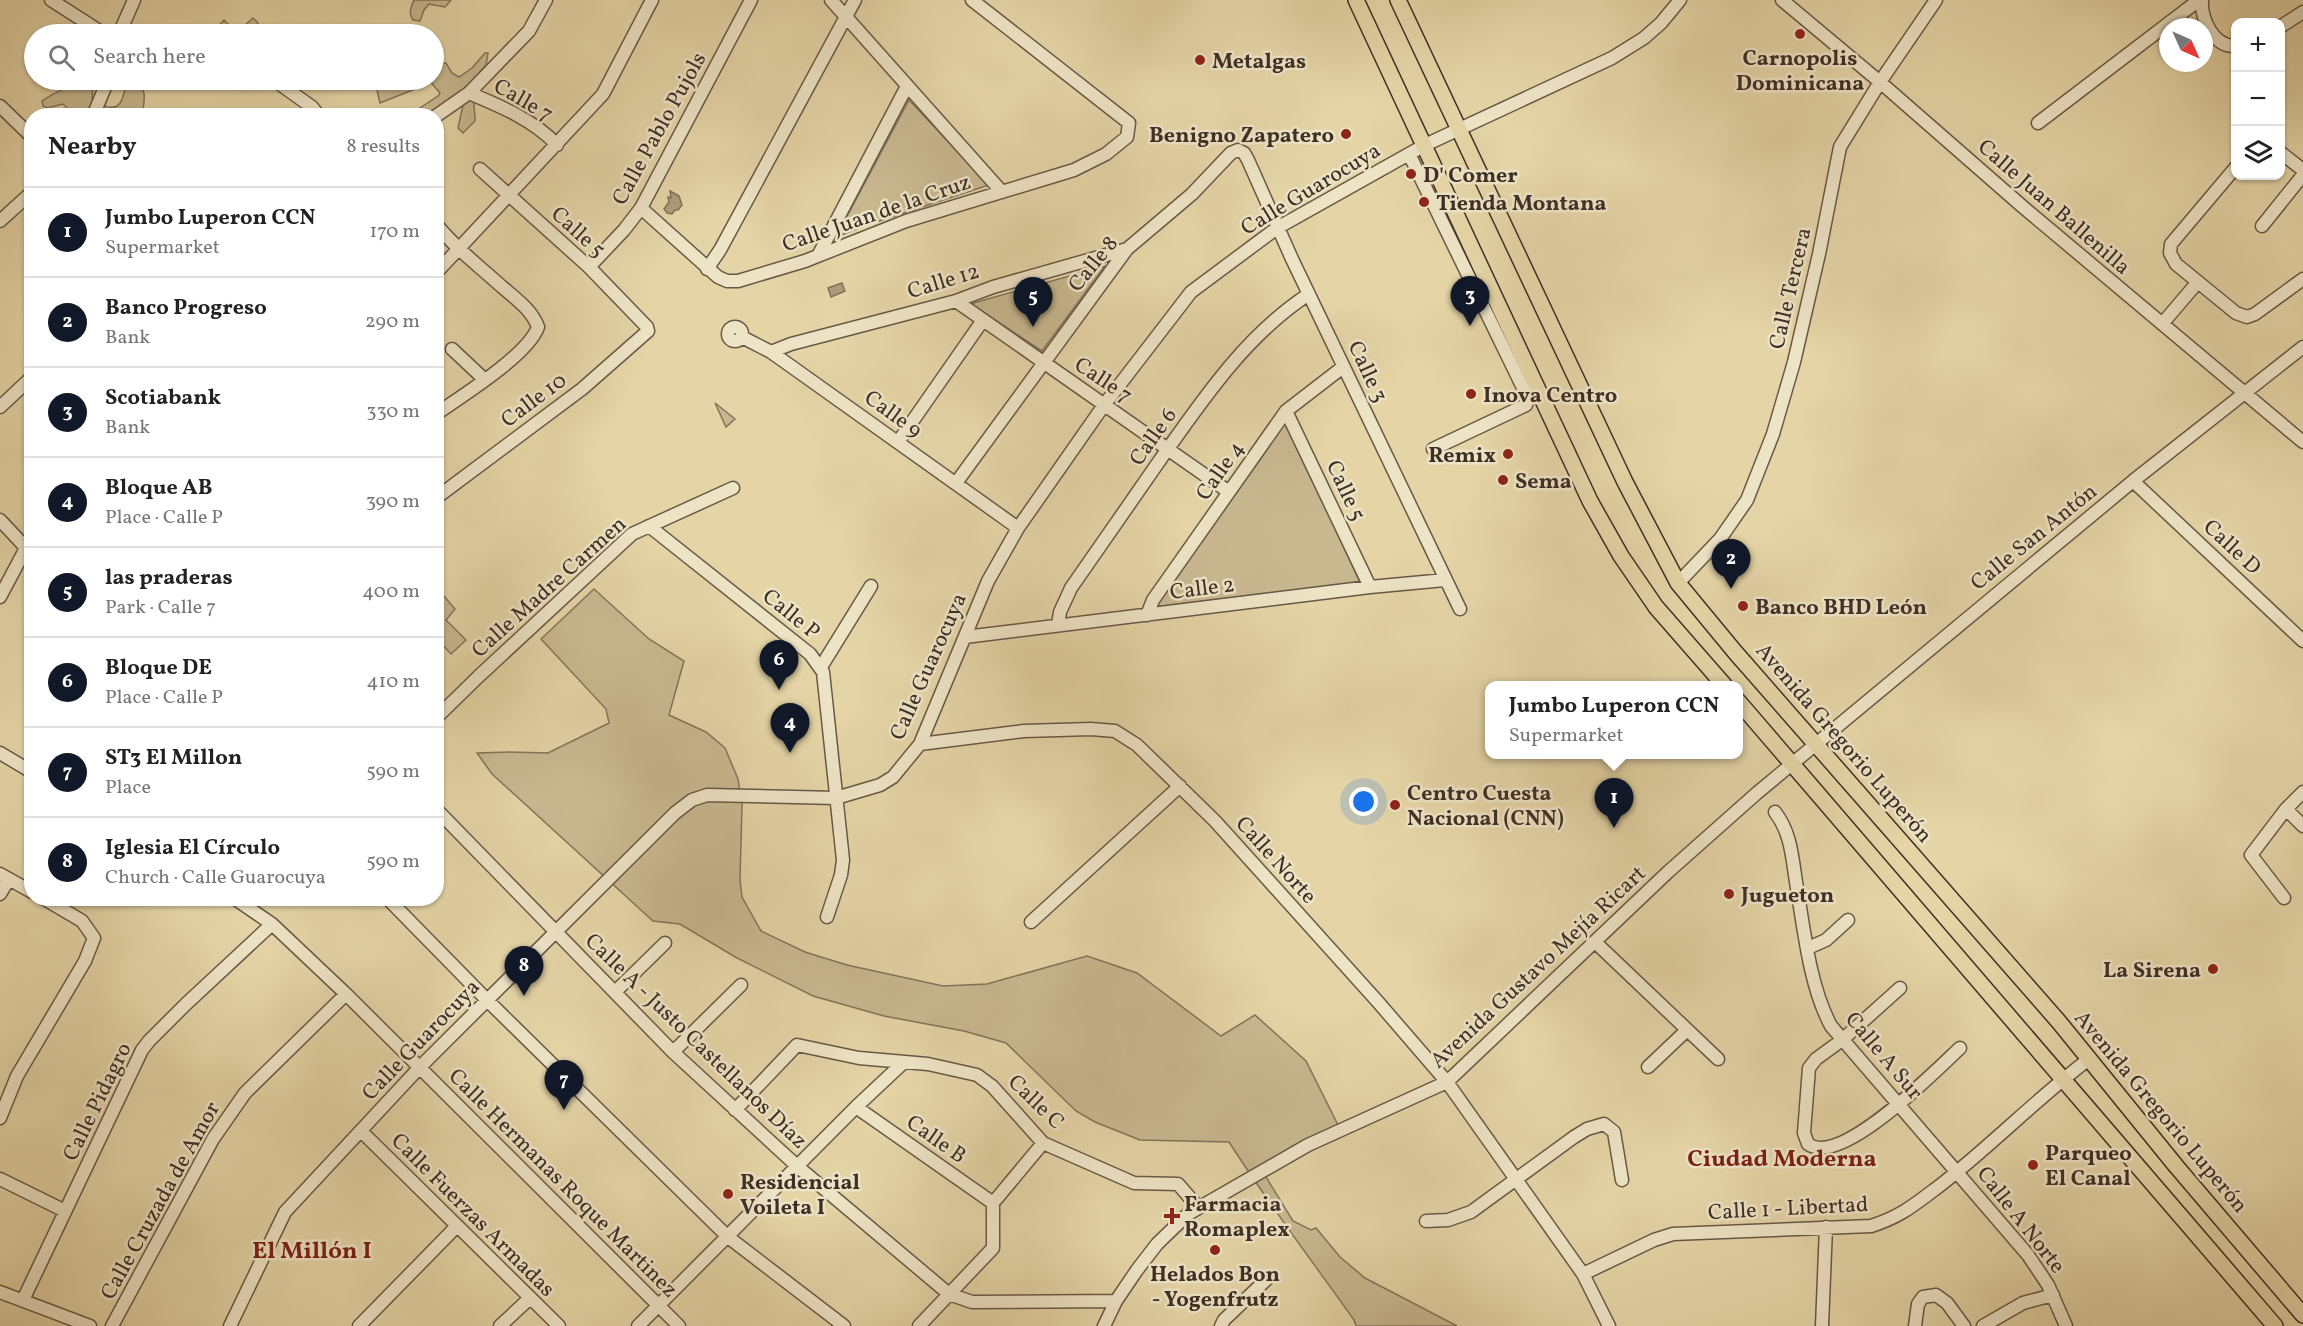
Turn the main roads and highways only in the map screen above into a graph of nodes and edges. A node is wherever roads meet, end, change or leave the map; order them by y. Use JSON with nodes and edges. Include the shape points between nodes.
{"nodes":[{"id":1,"x":1356,"y":0,"type":"edge"},
{"id":2,"x":1398,"y":0,"type":"edge"},
{"id":3,"x":1721,"y":681,"type":"edge"},
{"id":4,"x":1743,"y":707,"type":"edge"},
{"id":5,"x":2303,"y":1315,"type":"edge"},
{"id":6,"x":2275,"y":1326,"type":"edge"}],
"edges":[{"from":1,"to":3,"type":"main road","via":[[1590,501],[1656,607]]},
{"from":2,"to":5,"type":"main road","name":"Avenida Gregorio Luperón","via":[[1625,482],[1678,583],[2089,1059]]},
{"from":4,"to":6,"type":"main road"}]}
